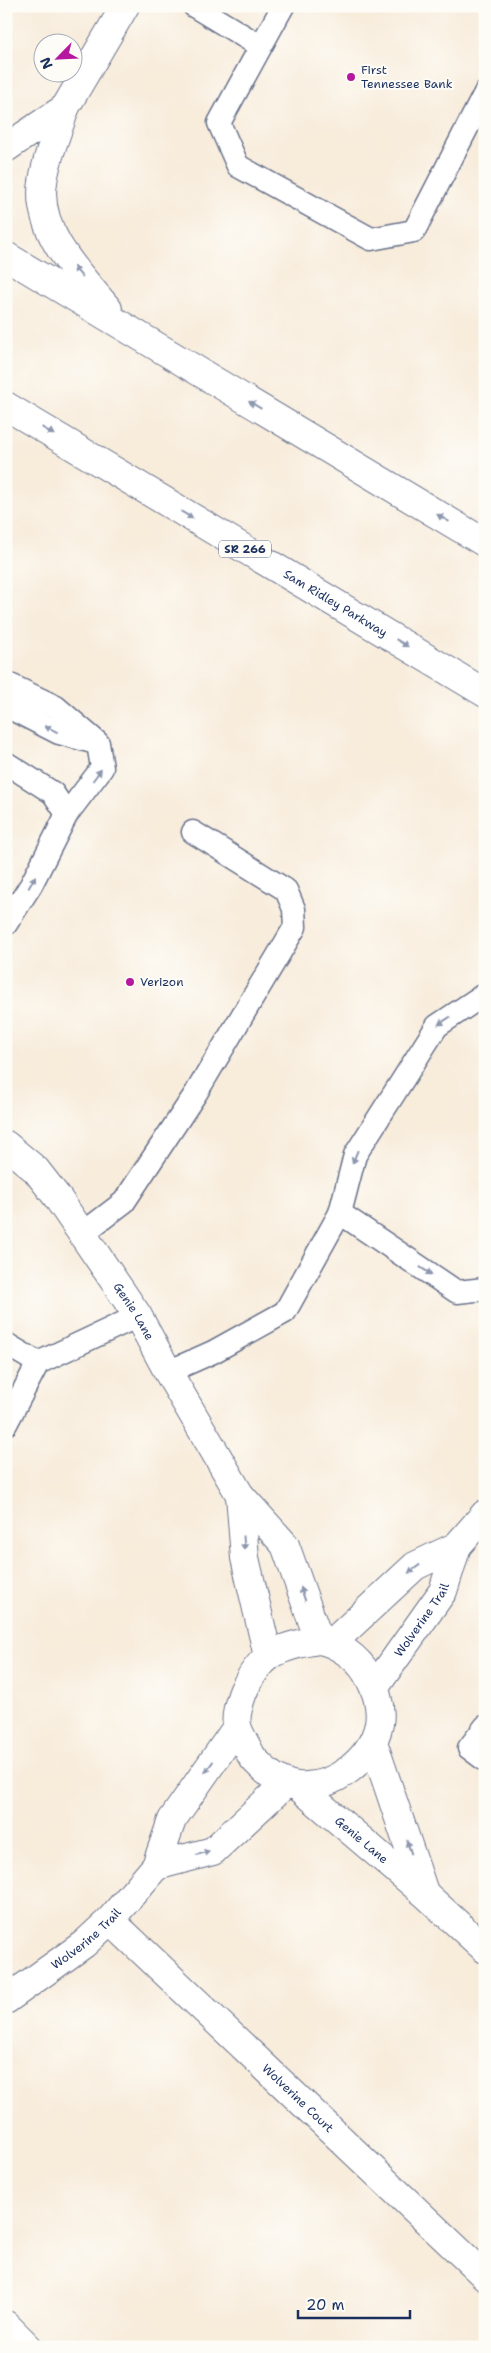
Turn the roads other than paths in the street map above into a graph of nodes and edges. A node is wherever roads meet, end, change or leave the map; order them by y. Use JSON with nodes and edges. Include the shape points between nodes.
{"nodes":[{"id":1,"x":125,"y":6,"type":"edge"},
{"id":2,"x":194,"y":6,"type":"edge"},
{"id":3,"x":284,"y":6,"type":"edge"},
{"id":4,"x":260,"y":46,"type":"junction"},
{"id":5,"x":485,"y":93,"type":"edge"},
{"id":6,"x":65,"y":108,"type":"junction"},
{"id":7,"x":6,"y":148,"type":"edge"},
{"id":8,"x":6,"y":256,"type":"edge"},
{"id":9,"x":120,"y":324,"type":"junction"},
{"id":10,"x":6,"y":406,"type":"edge"},
{"id":11,"x":485,"y":543,"type":"edge"},
{"id":12,"x":6,"y":683,"type":"edge"},
{"id":13,"x":485,"y":693,"type":"edge"},
{"id":14,"x":6,"y":706,"type":"edge"},
{"id":15,"x":98,"y":744,"type":"junction"},
{"id":16,"x":6,"y":763,"type":"edge"},
{"id":17,"x":67,"y":814,"type":"junction"},
{"id":18,"x":193,"y":832,"type":"dead end"},
{"id":19,"x":6,"y":924,"type":"edge"},
{"id":20,"x":485,"y":997,"type":"edge"},
{"id":21,"x":6,"y":1146,"type":"edge"},
{"id":22,"x":340,"y":1213,"type":"junction"},
{"id":23,"x":82,"y":1234,"type":"junction"},
{"id":24,"x":485,"y":1289,"type":"edge"},
{"id":25,"x":138,"y":1316,"type":"junction"},
{"id":26,"x":6,"y":1344,"type":"edge"},
{"id":27,"x":38,"y":1363,"type":"junction"},
{"id":28,"x":168,"y":1372,"type":"junction"},
{"id":29,"x":6,"y":1424,"type":"edge"},
{"id":30,"x":240,"y":1494,"type":"junction"},
{"id":31,"x":485,"y":1514,"type":"edge"},
{"id":32,"x":457,"y":1546,"type":"junction"},
{"id":33,"x":325,"y":1641,"type":"junction"},
{"id":34,"x":268,"y":1656,"type":"junction"},
{"id":35,"x":375,"y":1687,"type":"junction"},
{"id":36,"x":237,"y":1727,"type":"junction"},
{"id":37,"x":485,"y":1727,"type":"edge"},
{"id":38,"x":373,"y":1742,"type":"junction"},
{"id":39,"x":485,"y":1760,"type":"edge"},
{"id":40,"x":292,"y":1785,"type":"junction"},
{"id":41,"x":156,"y":1866,"type":"junction"},
{"id":42,"x":424,"y":1894,"type":"junction"},
{"id":43,"x":110,"y":1920,"type":"junction"},
{"id":44,"x":485,"y":1949,"type":"edge"},
{"id":45,"x":6,"y":2000,"type":"edge"},
{"id":46,"x":485,"y":2276,"type":"edge"}],
"edges":[{"from":1,"to":6,"type":"street"},
{"from":2,"to":4,"type":"lane"},
{"from":3,"to":4,"type":"lane"},
{"from":4,"to":5,"type":"lane","via":[[219,123],[238,166],[371,240],[414,231]]},
{"from":6,"to":7,"type":"street"},
{"from":9,"to":6,"type":"street","one_way":true,"via":[[65,257],[46,217],[42,183]]},
{"from":8,"to":9,"type":"street"},
{"from":11,"to":9,"type":"street","one_way":true},
{"from":10,"to":13,"type":"street","name":"Sam Ridley Parkway","number":"SR 266","one_way":true},
{"from":12,"to":15,"type":"lane","via":[[56,707]]},
{"from":15,"to":14,"type":"lane","one_way":true,"via":[[59,733]]},
{"from":17,"to":15,"type":"lane","one_way":true,"via":[[102,768]]},
{"from":16,"to":17,"type":"lane","via":[[52,792]]},
{"from":19,"to":17,"type":"lane","one_way":true,"via":[[31,885]]},
{"from":18,"to":23,"type":"lane","via":[[286,890],[294,909],[295,927],[196,1093],[124,1202]]},
{"from":20,"to":22,"type":"lane","one_way":true,"via":[[436,1026],[355,1155]]},
{"from":21,"to":23,"type":"street","name":"Genie Lane","via":[[36,1170]]},
{"from":22,"to":24,"type":"lane","one_way":true,"via":[[457,1292]]},
{"from":22,"to":28,"type":"lane","via":[[285,1312],[213,1352]]},
{"from":23,"to":25,"type":"street","name":"Genie Lane"},
{"from":25,"to":27,"type":"lane"},
{"from":25,"to":28,"type":"street","name":"Genie Lane"},
{"from":26,"to":27,"type":"lane"},
{"from":27,"to":29,"type":"lane"},
{"from":28,"to":30,"type":"street","name":"Genie Lane"},
{"from":33,"to":30,"type":"street","name":"Genie Lane","one_way":true,"via":[[285,1545]]},
{"from":30,"to":34,"type":"street","name":"Genie Lane","one_way":true,"via":[[245,1558]]},
{"from":31,"to":32,"type":"street","name":"Wolverine Trail"},
{"from":32,"to":33,"type":"street","name":"Wolverine Trail","one_way":true,"via":[[416,1566]]},
{"from":32,"to":35,"type":"street","name":"Wolverine Trail","via":[[443,1591]]},
{"from":33,"to":34,"type":"street","via":[[283,1648]]},
{"from":33,"to":35,"type":"street","via":[[362,1665]]},
{"from":34,"to":36,"type":"street","via":[[252,1672],[240,1698]]},
{"from":35,"to":38,"type":"street","via":[[379,1724]]},
{"from":36,"to":40,"type":"street","via":[[252,1758]]},
{"from":36,"to":41,"type":"street","name":"Wolverine Trail","one_way":true,"via":[[172,1820]]},
{"from":37,"to":39,"type":"lane","via":[[469,1748]]},
{"from":38,"to":40,"type":"street","via":[[362,1759],[328,1782]]},
{"from":42,"to":38,"type":"street","name":"Genie Lane","one_way":true},
{"from":41,"to":40,"type":"street","one_way":true,"via":[[213,1851]]},
{"from":40,"to":42,"type":"street","name":"Genie Lane"},
{"from":41,"to":43,"type":"street","name":"Wolverine Trail"},
{"from":42,"to":44,"type":"street","name":"Genie Lane"},
{"from":43,"to":45,"type":"street","name":"Wolverine Trail","via":[[84,1944]]},
{"from":43,"to":46,"type":"street","name":"Wolverine Court"}]}
